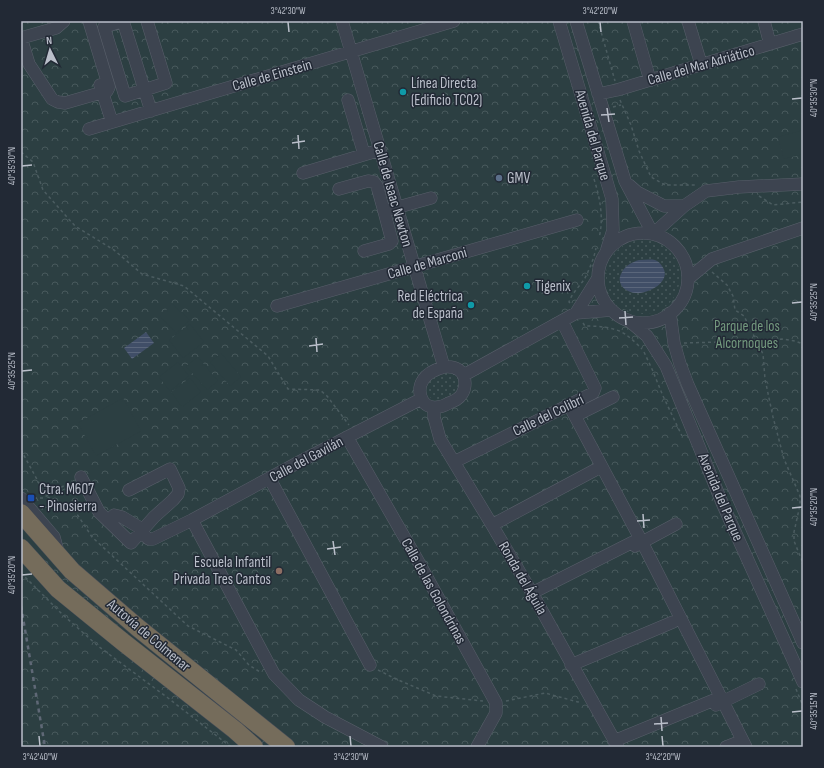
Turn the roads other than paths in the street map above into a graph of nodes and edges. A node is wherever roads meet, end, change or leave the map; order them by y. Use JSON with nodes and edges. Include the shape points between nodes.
{"nodes":[{"id":1,"x":64,"y":21,"type":"edge"},
{"id":2,"x":89,"y":21,"type":"edge"},
{"id":3,"x":123,"y":21,"type":"edge"},
{"id":4,"x":147,"y":21,"type":"edge"},
{"id":5,"x":342,"y":21,"type":"edge"},
{"id":6,"x":454,"y":21,"type":"edge"},
{"id":7,"x":559,"y":21,"type":"edge"},
{"id":8,"x":576,"y":21,"type":"edge"},
{"id":9,"x":632,"y":21,"type":"edge"},
{"id":10,"x":688,"y":21,"type":"edge"},
{"id":11,"x":764,"y":21,"type":"edge"},
{"id":12,"x":803,"y":34,"type":"edge"},
{"id":13,"x":21,"y":38,"type":"edge"},
{"id":14,"x":770,"y":44,"type":"junction"},
{"id":15,"x":351,"y":52,"type":"junction"},
{"id":16,"x":701,"y":64,"type":"junction"},
{"id":17,"x":98,"y":80,"type":"dead end"},
{"id":18,"x":650,"y":80,"type":"junction"},
{"id":19,"x":144,"y":90,"type":"junction"},
{"id":20,"x":102,"y":92,"type":"junction"},
{"id":21,"x":598,"y":94,"type":"junction"},
{"id":22,"x":348,"y":100,"type":"dead end"},
{"id":23,"x":151,"y":111,"type":"junction"},
{"id":24,"x":112,"y":122,"type":"junction"},
{"id":25,"x":89,"y":129,"type":"dead end"},
{"id":26,"x":380,"y":150,"type":"junction"},
{"id":27,"x":364,"y":154,"type":"junction"},
{"id":28,"x":303,"y":173,"type":"dead end"},
{"id":29,"x":624,"y":181,"type":"junction"},
{"id":30,"x":803,"y":184,"type":"edge"},
{"id":31,"x":339,"y":189,"type":"dead end"},
{"id":32,"x":431,"y":198,"type":"dead end"},
{"id":33,"x":684,"y":206,"type":"junction"},
{"id":34,"x":397,"y":208,"type":"junction"},
{"id":35,"x":384,"y":211,"type":"junction"},
{"id":36,"x":577,"y":220,"type":"dead end"},
{"id":37,"x":803,"y":228,"type":"edge"},
{"id":38,"x":653,"y":234,"type":"junction"},
{"id":39,"x":602,"y":249,"type":"junction"},
{"id":40,"x":364,"y":251,"type":"dead end"},
{"id":41,"x":415,"y":267,"type":"junction"},
{"id":42,"x":598,"y":278,"type":"junction"},
{"id":43,"x":688,"y":279,"type":"junction"},
{"id":44,"x":277,"y":306,"type":"dead end"},
{"id":45,"x":612,"y":310,"type":"junction"},
{"id":46,"x":576,"y":313,"type":"junction"},
{"id":47,"x":670,"y":314,"type":"junction"},
{"id":48,"x":628,"y":320,"type":"junction"},
{"id":49,"x":562,"y":321,"type":"junction"},
{"id":50,"x":444,"y":367,"type":"junction"},
{"id":51,"x":464,"y":375,"type":"junction"},
{"id":52,"x":613,"y":397,"type":"dead end"},
{"id":53,"x":421,"y":399,"type":"junction"},
{"id":54,"x":566,"y":406,"type":"junction"},
{"id":55,"x":434,"y":408,"type":"junction"},
{"id":56,"x":575,"y":416,"type":"junction"},
{"id":57,"x":351,"y":435,"type":"junction"},
{"id":58,"x":454,"y":462,"type":"junction"},
{"id":59,"x":595,"y":470,"type":"junction"},
{"id":60,"x":81,"y":477,"type":"road end"},
{"id":61,"x":270,"y":479,"type":"junction"},
{"id":62,"x":129,"y":490,"type":"dead end"},
{"id":63,"x":24,"y":503,"type":"edge"},
{"id":64,"x":192,"y":520,"type":"junction"},
{"id":65,"x":108,"y":521,"type":"junction"},
{"id":66,"x":676,"y":524,"type":"dead end"},
{"id":67,"x":492,"y":525,"type":"junction"},
{"id":68,"x":141,"y":531,"type":"junction"},
{"id":69,"x":637,"y":543,"type":"junction"},
{"id":70,"x":21,"y":548,"type":"edge"},
{"id":71,"x":532,"y":593,"type":"junction"},
{"id":72,"x":673,"y":622,"type":"junction"},
{"id":73,"x":803,"y":643,"type":"edge"},
{"id":74,"x":370,"y":665,"type":"dead end"},
{"id":75,"x":571,"y":665,"type":"junction"},
{"id":76,"x":758,"y":684,"type":"dead end"},
{"id":77,"x":799,"y":684,"type":"edge"},
{"id":78,"x":717,"y":702,"type":"junction"},
{"id":79,"x":616,"y":744,"type":"edge"},
{"id":80,"x":736,"y":746,"type":"edge"},
{"id":81,"x":254,"y":747,"type":"edge"},
{"id":82,"x":286,"y":747,"type":"edge"},
{"id":83,"x":382,"y":747,"type":"edge"},
{"id":84,"x":477,"y":747,"type":"edge"}],
"edges":[{"from":1,"to":13,"type":"street","via":[[56,28]]},
{"from":2,"to":20,"type":"street","via":[[109,87],[108,91]]},
{"from":3,"to":19,"type":"street"},
{"from":3,"to":19,"type":"street","via":[[104,27],[125,96]]},
{"from":4,"to":19,"type":"street","via":[[166,83]]},
{"from":5,"to":15,"type":"street","name":"Calle de Isaac Newton"},
{"from":6,"to":15,"type":"street","name":"Calle de Einstein"},
{"from":7,"to":39,"type":"street","name":"Avenida del Parque","via":[[612,199],[613,230]]},
{"from":8,"to":21,"type":"street","name":"Avenida del Parque"},
{"from":9,"to":18,"type":"street"},
{"from":10,"to":16,"type":"street"},
{"from":11,"to":14,"type":"street"},
{"from":12,"to":14,"type":"street","name":"Calle del Mar Adriático"},
{"from":13,"to":20,"type":"street","via":[[29,64],[52,99],[65,103]]},
{"from":14,"to":16,"type":"street","name":"Calle del Mar Adriático"},
{"from":15,"to":23,"type":"street","name":"Calle de Einstein"},
{"from":15,"to":26,"type":"street","name":"Calle de Isaac Newton"},
{"from":16,"to":18,"type":"street","name":"Calle del Mar Adriático"},
{"from":17,"to":20,"type":"street"},
{"from":18,"to":21,"type":"street","name":"Calle del Mar Adriático"},
{"from":19,"to":23,"type":"street"},
{"from":20,"to":24,"type":"street"},
{"from":21,"to":29,"type":"street","name":"Avenida del Parque"},
{"from":22,"to":27,"type":"street"},
{"from":23,"to":24,"type":"street","name":"Calle de Einstein"},
{"from":24,"to":25,"type":"street","name":"Calle de Einstein"},
{"from":26,"to":27,"type":"street"},
{"from":26,"to":34,"type":"street","name":"Calle de Isaac Newton"},
{"from":27,"to":28,"type":"street"},
{"from":29,"to":33,"type":"street","via":[[637,192],[664,206]]},
{"from":29,"to":38,"type":"street","name":"Avenida del Parque"},
{"from":30,"to":33,"type":"street","via":[[706,191]]},
{"from":31,"to":35,"type":"street","via":[[368,181],[374,182]]},
{"from":32,"to":34,"type":"street"},
{"from":33,"to":38,"type":"street"},
{"from":34,"to":35,"type":"street"},
{"from":34,"to":41,"type":"street","name":"Calle de Isaac Newton"},
{"from":35,"to":40,"type":"street","via":[[392,241]]},
{"from":36,"to":41,"type":"street","name":"Calle de Marconi"},
{"from":37,"to":43,"type":"street","via":[[712,259]]},
{"from":38,"to":39,"type":"street","via":[[638,233],[626,236]]},
{"from":38,"to":43,"type":"street","via":[[673,245],[681,255]]},
{"from":39,"to":42,"type":"street"},
{"from":41,"to":44,"type":"street","name":"Calle de Marconi"},
{"from":41,"to":50,"type":"street","name":"Calle de Isaac Newton"},
{"from":42,"to":45,"type":"street","via":[[600,293]]},
{"from":42,"to":46,"type":"street"},
{"from":43,"to":47,"type":"street","via":[[679,304]]},
{"from":45,"to":46,"type":"street"},
{"from":45,"to":48,"type":"street"},
{"from":46,"to":49,"type":"street"},
{"from":47,"to":48,"type":"street","via":[[643,323]]},
{"from":47,"to":73,"type":"street","name":"Avenida del Parque","via":[[674,344],[688,385]]},
{"from":48,"to":77,"type":"street","name":"Avenida del Parque","via":[[647,336],[666,366]]},
{"from":49,"to":51,"type":"street"},
{"from":49,"to":54,"type":"street","name":"Calle del Colibrí","via":[[595,388],[593,393]]},
{"from":50,"to":51,"type":"street","via":[[457,368]]},
{"from":50,"to":53,"type":"street","via":[[423,380],[420,386]]},
{"from":51,"to":55,"type":"street","via":[[465,386],[461,396],[447,405]]},
{"from":52,"to":56,"type":"street"},
{"from":53,"to":55,"type":"street"},
{"from":53,"to":57,"type":"street","name":"Calle del Gavilán"},
{"from":54,"to":56,"type":"street"},
{"from":54,"to":58,"type":"street","name":"Calle del Colibrí"},
{"from":54,"to":59,"type":"street"},
{"from":55,"to":58,"type":"street","name":"Ronda del Águila","via":[[440,439]]},
{"from":56,"to":69,"type":"street"},
{"from":57,"to":61,"type":"street","name":"Calle del Gavilán"},
{"from":57,"to":84,"type":"street","name":"Calle de las Golondrinas","via":[[496,703],[496,713]]},
{"from":58,"to":67,"type":"street","name":"Ronda del Águila"},
{"from":59,"to":67,"type":"street"},
{"from":59,"to":69,"type":"street"},
{"from":60,"to":65,"type":"street","via":[[99,512]]},
{"from":61,"to":64,"type":"street","name":"Calle del Gavilán"},
{"from":61,"to":74,"type":"street"},
{"from":62,"to":68,"type":"street","via":[[170,469],[179,488],[173,500]]},
{"from":63,"to":82,"type":"highway","name":"Autovía de Colmenar","via":[[58,555],[72,570],[137,627]]},
{"from":64,"to":68,"type":"street","name":"Calle del Gavilán","via":[[153,539],[149,539]]},
{"from":64,"to":83,"type":"street","via":[[274,674],[299,700]]},
{"from":65,"to":68,"type":"street","via":[[114,515],[122,517]]},
{"from":65,"to":68,"type":"street","via":[[130,543]]},
{"from":66,"to":69,"type":"street"},
{"from":67,"to":71,"type":"street","name":"Ronda del Águila"},
{"from":69,"to":71,"type":"street"},
{"from":69,"to":72,"type":"street"},
{"from":69,"to":78,"type":"street"},
{"from":70,"to":81,"type":"highway","name":"Autovía de Colmenar","via":[[58,589]]},
{"from":71,"to":75,"type":"street","name":"Ronda del Águila"},
{"from":72,"to":75,"type":"street"},
{"from":72,"to":78,"type":"street"},
{"from":75,"to":79,"type":"street","name":"Ronda del Águila"},
{"from":76,"to":78,"type":"street"},
{"from":78,"to":79,"type":"street"},
{"from":78,"to":80,"type":"street"}]}
